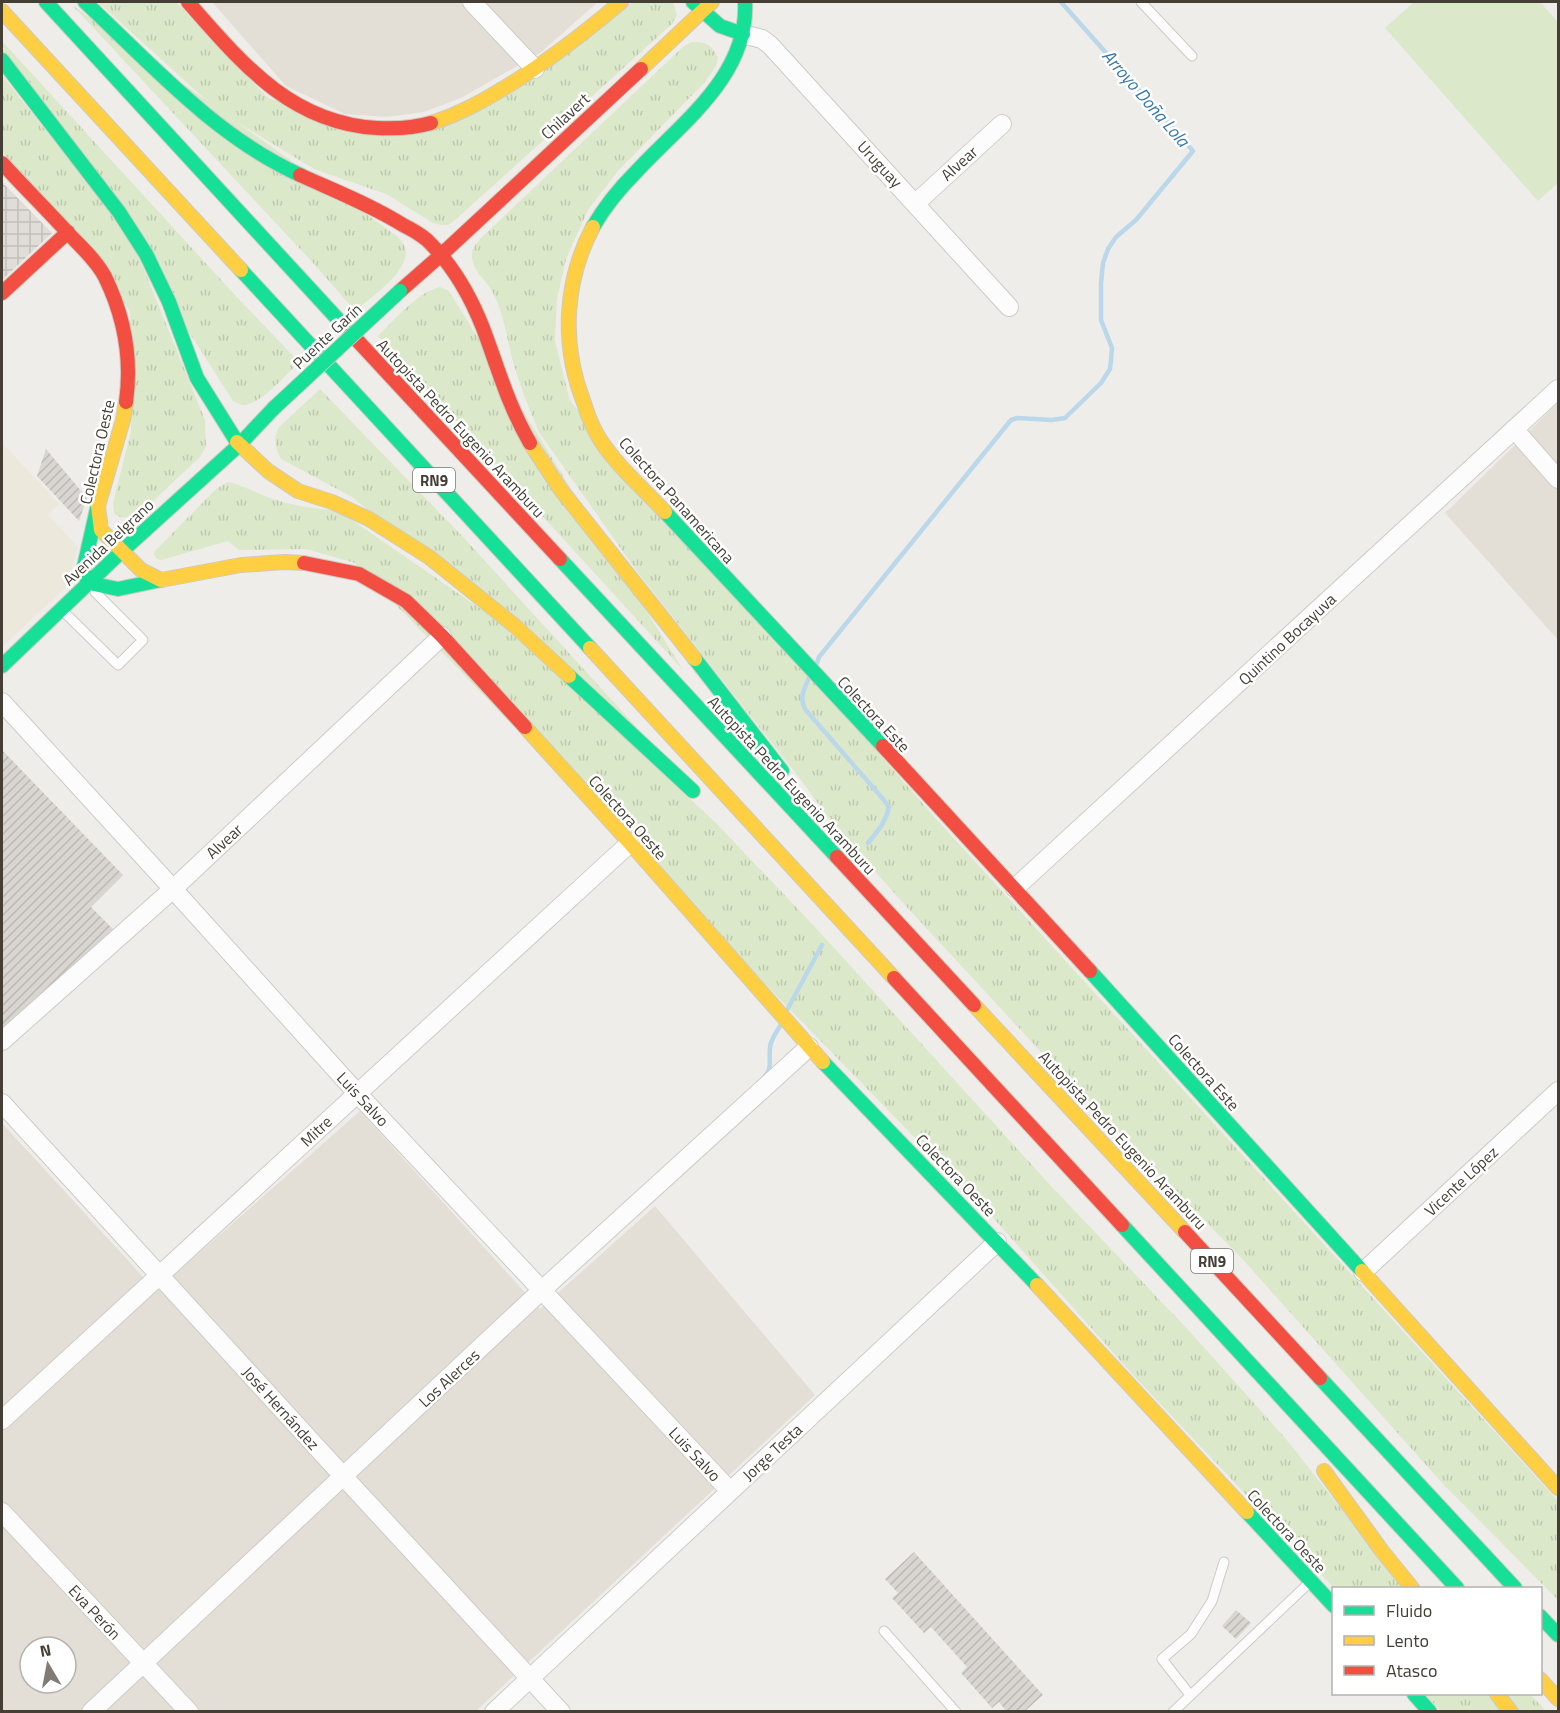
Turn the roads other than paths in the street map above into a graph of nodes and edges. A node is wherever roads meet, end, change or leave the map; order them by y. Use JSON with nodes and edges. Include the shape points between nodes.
{"nodes":[{"id":1,"x":46,"y":2,"type":"edge"},
{"id":2,"x":85,"y":2,"type":"edge"},
{"id":3,"x":188,"y":2,"type":"edge"},
{"id":4,"x":472,"y":2,"type":"edge"},
{"id":5,"x":621,"y":2,"type":"edge"},
{"id":6,"x":745,"y":2,"type":"edge"},
{"id":7,"x":1141,"y":2,"type":"edge"},
{"id":8,"x":702,"y":4,"type":"edge"},
{"id":9,"x":2,"y":11,"type":"edge"},
{"id":10,"x":743,"y":34,"type":"junction"},
{"id":11,"x":1192,"y":56,"type":"dead end"},
{"id":12,"x":2,"y":60,"type":"edge"},
{"id":13,"x":535,"y":69,"type":"junction"},
{"id":14,"x":1002,"y":124,"type":"dead end"},
{"id":15,"x":2,"y":163,"type":"edge"},
{"id":16,"x":916,"y":203,"type":"junction"},
{"id":17,"x":68,"y":232,"type":"junction"},
{"id":18,"x":441,"y":255,"type":"junction"},
{"id":19,"x":2,"y":293,"type":"edge"},
{"id":20,"x":1009,"y":306,"type":"dead end"},
{"id":21,"x":1558,"y":389,"type":"edge"},
{"id":22,"x":1514,"y":429,"type":"junction"},
{"id":23,"x":239,"y":445,"type":"junction"},
{"id":24,"x":1558,"y":479,"type":"edge"},
{"id":25,"x":98,"y":506,"type":"junction"},
{"id":26,"x":121,"y":552,"type":"junction"},
{"id":27,"x":161,"y":580,"type":"junction"},
{"id":28,"x":89,"y":583,"type":"junction"},
{"id":29,"x":61,"y":609,"type":"junction"},
{"id":30,"x":442,"y":636,"type":"junction"},
{"id":31,"x":2,"y":666,"type":"edge"},
{"id":32,"x":821,"y":681,"type":"joint"},
{"id":33,"x":2,"y":702,"type":"edge"},
{"id":34,"x":792,"y":783,"type":"dead end"},
{"id":35,"x":705,"y":802,"type":"dead end"},
{"id":36,"x":814,"y":812,"type":"dead end"},
{"id":37,"x":630,"y":843,"type":"junction"},
{"id":38,"x":772,"y":866,"type":"dead end"},
{"id":39,"x":1015,"y":888,"type":"junction"},
{"id":40,"x":173,"y":889,"type":"junction"},
{"id":41,"x":907,"y":934,"type":"junction"},
{"id":42,"x":866,"y":950,"type":"junction"},
{"id":43,"x":2,"y":1041,"type":"edge"},
{"id":44,"x":809,"y":1047,"type":"junction"},
{"id":45,"x":1558,"y":1091,"type":"edge"},
{"id":46,"x":357,"y":1093,"type":"junction"},
{"id":47,"x":2,"y":1103,"type":"edge"},
{"id":48,"x":1118,"y":1223,"type":"junction"},
{"id":49,"x":997,"y":1242,"type":"junction"},
{"id":50,"x":1363,"y":1272,"type":"junction"},
{"id":51,"x":159,"y":1275,"type":"junction"},
{"id":52,"x":542,"y":1290,"type":"junction"},
{"id":53,"x":1295,"y":1349,"type":"junction"},
{"id":54,"x":1266,"y":1400,"type":"dead end"},
{"id":55,"x":2,"y":1420,"type":"edge"},
{"id":56,"x":1317,"y":1462,"type":"dead end"},
{"id":57,"x":343,"y":1476,"type":"junction"},
{"id":58,"x":1558,"y":1488,"type":"edge"},
{"id":59,"x":730,"y":1491,"type":"junction"},
{"id":60,"x":2,"y":1512,"type":"edge"},
{"id":61,"x":1224,"y":1562,"type":"dead end"},
{"id":62,"x":1510,"y":1563,"type":"dead end"},
{"id":63,"x":1311,"y":1581,"type":"junction"},
{"id":64,"x":1411,"y":1587,"type":"edge"},
{"id":65,"x":1455,"y":1587,"type":"edge"},
{"id":66,"x":1514,"y":1587,"type":"edge"},
{"id":67,"x":1332,"y":1604,"type":"edge"},
{"id":68,"x":1542,"y":1618,"type":"edge"},
{"id":69,"x":884,"y":1630,"type":"dead end"},
{"id":70,"x":1558,"y":1635,"type":"edge"},
{"id":71,"x":143,"y":1663,"type":"junction"},
{"id":72,"x":530,"y":1678,"type":"junction"},
{"id":73,"x":1542,"y":1681,"type":"edge"},
{"id":74,"x":1190,"y":1695,"type":"junction"},
{"id":75,"x":1415,"y":1695,"type":"edge"},
{"id":76,"x":1498,"y":1695,"type":"edge"},
{"id":77,"x":1558,"y":1699,"type":"edge"},
{"id":78,"x":91,"y":1712,"type":"edge"},
{"id":79,"x":189,"y":1712,"type":"edge"},
{"id":80,"x":494,"y":1712,"type":"edge"},
{"id":81,"x":561,"y":1712,"type":"edge"},
{"id":82,"x":956,"y":1712,"type":"edge"},
{"id":83,"x":1173,"y":1712,"type":"edge"},
{"id":84,"x":1430,"y":1712,"type":"edge"},
{"id":85,"x":1511,"y":1712,"type":"edge"}],
"edges":[{"from":1,"to":41,"type":"main road","name":"Autopista Pedro Eugenio Aramburu","number":"RN9"},
{"from":2,"to":18,"type":"main road","via":[[207,117],[293,172],[384,213],[425,238]]},
{"from":3,"to":13,"type":"main road","via":[[250,70],[291,101],[347,126],[383,129],[445,118],[481,102]]},
{"from":4,"to":13,"type":"street"},
{"from":5,"to":13,"type":"main road"},
{"from":6,"to":10,"type":"main road","name":"Colectora Panamericana"},
{"from":7,"to":11,"type":"lane"},
{"from":8,"to":10,"type":"main road","via":[[713,21]]},
{"from":8,"to":18,"type":"main road","name":"Chilavert"},
{"from":9,"to":42,"type":"main road","number":"RN9"},
{"from":10,"to":16,"type":"street","name":"Uruguay","via":[[770,45]]},
{"from":10,"to":32,"type":"main road","name":"Colectora Panamericana","via":[[716,88],[599,216],[572,284],[568,340],[573,375],[601,441]]},
{"from":12,"to":23,"type":"main road","via":[[119,212],[146,254],[200,384]]},
{"from":14,"to":16,"type":"street","name":"Alvear"},
{"from":15,"to":17,"type":"main road","name":"Colectora Oeste"},
{"from":16,"to":20,"type":"street","name":"Uruguay"},
{"from":17,"to":19,"type":"main road"},
{"from":17,"to":25,"type":"main road","name":"Colectora Oeste","via":[[104,275],[122,321],[128,350],[129,381],[123,420]]},
{"from":18,"to":23,"type":"main road","name":"Puente Garín","bridge":true},
{"from":18,"to":34,"type":"main road","via":[[458,276],[505,393],[539,459]]},
{"from":21,"to":22,"type":"street","name":"Quintino Bocayuva"},
{"from":22,"to":24,"type":"street"},
{"from":22,"to":39,"type":"street","name":"Quintino Bocayuva"},
{"from":23,"to":26,"type":"main road","name":"Avenida Belgrano"},
{"from":23,"to":35,"type":"main road","via":[[268,471],[298,490],[369,519],[438,563],[514,626]]},
{"from":25,"to":26,"type":"main road","name":"Colectora Oeste","via":[[101,530]]},
{"from":25,"to":28,"type":"main road","via":[[83,571]]},
{"from":26,"to":27,"type":"main road","name":"Colectora Oeste","via":[[141,570]]},
{"from":26,"to":28,"type":"main road","name":"Avenida Belgrano"},
{"from":27,"to":28,"type":"main road","via":[[118,589]]},
{"from":27,"to":30,"type":"main road","name":"Colectora Oeste","via":[[241,565],[285,562],[327,566],[359,574],[385,588],[406,601]]},
{"from":28,"to":29,"type":"main road","name":"Avenida Belgrano"},
{"from":28,"to":29,"type":"lane","via":[[143,640],[118,665]]},
{"from":29,"to":31,"type":"main road","name":"Avenida Belgrano"},
{"from":30,"to":37,"type":"main road","name":"Colectora Oeste"},
{"from":30,"to":40,"type":"street","name":"Alvear"},
{"from":32,"to":39,"type":"main road","name":"Colectora Este"},
{"from":33,"to":40,"type":"street","name":"Luis Salvo"},
{"from":36,"to":41,"type":"main road"},
{"from":37,"to":44,"type":"main road","name":"Colectora Oeste"},
{"from":37,"to":46,"type":"street","name":"Mitre"},
{"from":38,"to":42,"type":"main road"},
{"from":39,"to":50,"type":"main road","name":"Colectora Este"},
{"from":40,"to":43,"type":"street","name":"Alvear"},
{"from":40,"to":46,"type":"street","name":"Luis Salvo"},
{"from":41,"to":53,"type":"main road","name":"Autopista Pedro Eugenio Aramburu","number":"RN9"},
{"from":42,"to":48,"type":"main road","number":"RN9"},
{"from":44,"to":49,"type":"main road","name":"Colectora Oeste"},
{"from":44,"to":52,"type":"street","name":"Los Alerces"},
{"from":45,"to":50,"type":"street","name":"Vicente López"},
{"from":46,"to":51,"type":"street","name":"Mitre"},
{"from":46,"to":52,"type":"street","name":"Luis Salvo"},
{"from":47,"to":51,"type":"street","name":"José Hernández"},
{"from":48,"to":54,"type":"main road"},
{"from":48,"to":65,"type":"main road","number":"RN9"},
{"from":49,"to":59,"type":"street","name":"Jorge Testa"},
{"from":49,"to":63,"type":"main road","name":"Colectora Oeste"},
{"from":50,"to":58,"type":"main road","name":"Colectora Este"},
{"from":51,"to":55,"type":"street","name":"Mitre"},
{"from":51,"to":57,"type":"street","name":"José Hernández"},
{"from":52,"to":57,"type":"street","name":"Los Alerces"},
{"from":52,"to":59,"type":"street","name":"Luis Salvo"},
{"from":53,"to":62,"type":"main road"},
{"from":53,"to":66,"type":"main road","name":"Autopista Pedro Eugenio Aramburu","number":"RN9"},
{"from":56,"to":64,"type":"main road"},
{"from":57,"to":71,"type":"street","name":"Los Alerces"},
{"from":57,"to":72,"type":"street","name":"José Hernández"},
{"from":59,"to":72,"type":"street","name":"Jorge Testa"},
{"from":60,"to":71,"type":"street","name":"Eva Perón"},
{"from":61,"to":74,"type":"lane","via":[[1212,1601],[1191,1634],[1162,1659]]},
{"from":63,"to":67,"type":"main road","name":"Colectora Oeste"},
{"from":63,"to":74,"type":"lane"},
{"from":68,"to":70,"type":"main road"},
{"from":69,"to":82,"type":"lane"},
{"from":71,"to":78,"type":"street","name":"Los Alerces"},
{"from":71,"to":79,"type":"street","name":"Eva Perón"},
{"from":72,"to":80,"type":"street","name":"Jorge Testa"},
{"from":72,"to":81,"type":"street","name":"José Hernández"},
{"from":73,"to":77,"type":"main road"},
{"from":74,"to":83,"type":"lane"},
{"from":75,"to":84,"type":"main road"},
{"from":76,"to":85,"type":"main road"}]}
